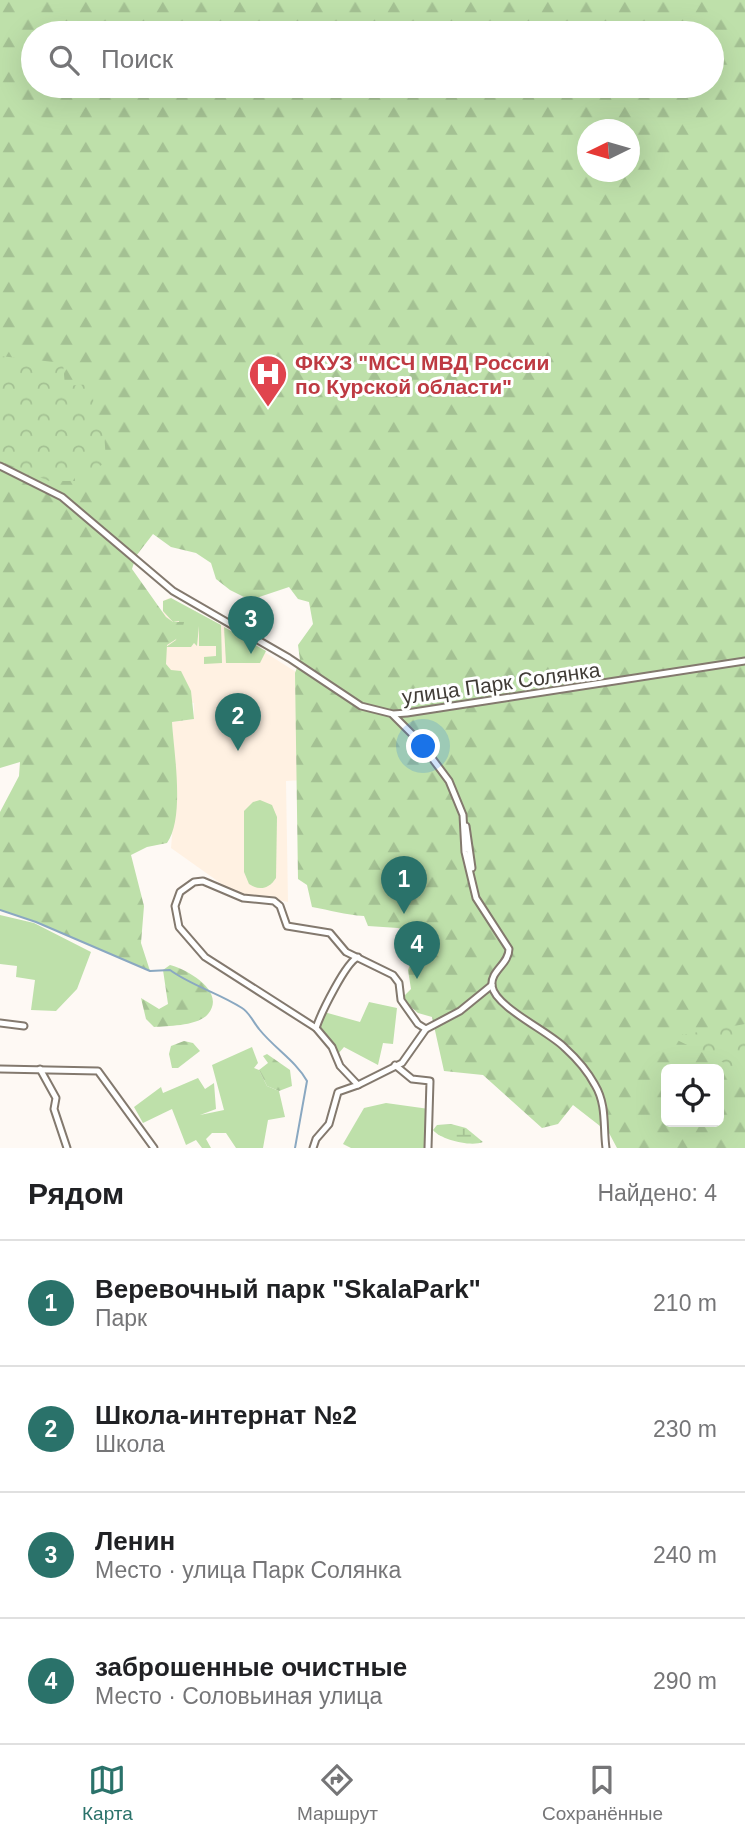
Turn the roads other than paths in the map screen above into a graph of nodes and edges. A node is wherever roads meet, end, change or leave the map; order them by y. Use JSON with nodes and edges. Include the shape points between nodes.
{"nodes":[{"id":1,"x":0,"y":466,"type":"edge"},
{"id":2,"x":745,"y":661,"type":"edge"},
{"id":3,"x":393,"y":715,"type":"junction"},
{"id":4,"x":358,"y":957,"type":"junction"},
{"id":5,"x":492,"y":985,"type":"junction"},
{"id":6,"x":0,"y":1023,"type":"edge"},
{"id":7,"x":24,"y":1026,"type":"dead end"},
{"id":8,"x":316,"y":1028,"type":"junction"},
{"id":9,"x":426,"y":1029,"type":"junction"},
{"id":10,"x":395,"y":1065,"type":"junction"},
{"id":11,"x":0,"y":1069,"type":"edge"},
{"id":12,"x":40,"y":1069,"type":"junction"},
{"id":13,"x":358,"y":1085,"type":"junction"},
{"id":14,"x":67,"y":1148,"type":"edge"},
{"id":15,"x":154,"y":1148,"type":"edge"},
{"id":16,"x":313,"y":1148,"type":"edge"},
{"id":17,"x":428,"y":1148,"type":"edge"},
{"id":18,"x":606,"y":1148,"type":"edge"}],
"edges":[{"from":1,"to":3,"type":"street","name":"улица Парк Солянка","via":[[62,497],[173,591],[361,706]]},
{"from":2,"to":3,"type":"street","name":"улица Парк Солянка"},
{"from":3,"to":5,"type":"street","via":[[443,772],[464,820],[465,852],[481,909],[509,949]]},
{"from":4,"to":8,"type":"street","via":[[325,1002]]},
{"from":4,"to":8,"type":"street","via":[[346,953],[325,931],[293,929],[274,901],[243,898],[198,881],[180,891],[176,921],[205,957]]},
{"from":4,"to":9,"type":"street","via":[[393,975],[401,1000]]},
{"from":5,"to":9,"type":"street","via":[[460,1011]]},
{"from":5,"to":18,"type":"street","via":[[505,1004],[564,1046],[596,1086],[603,1103]]},
{"from":6,"to":7,"type":"street"},
{"from":8,"to":13,"type":"street"},
{"from":9,"to":10,"type":"street","via":[[402,1063]]},
{"from":10,"to":13,"type":"street"},
{"from":10,"to":17,"type":"street","via":[[412,1079],[430,1081]]},
{"from":11,"to":12,"type":"street"},
{"from":12,"to":14,"type":"street","via":[[56,1098],[54,1109]]},
{"from":12,"to":15,"type":"street","via":[[98,1071]]},
{"from":13,"to":16,"type":"street","via":[[338,1093],[329,1124]]}]}
